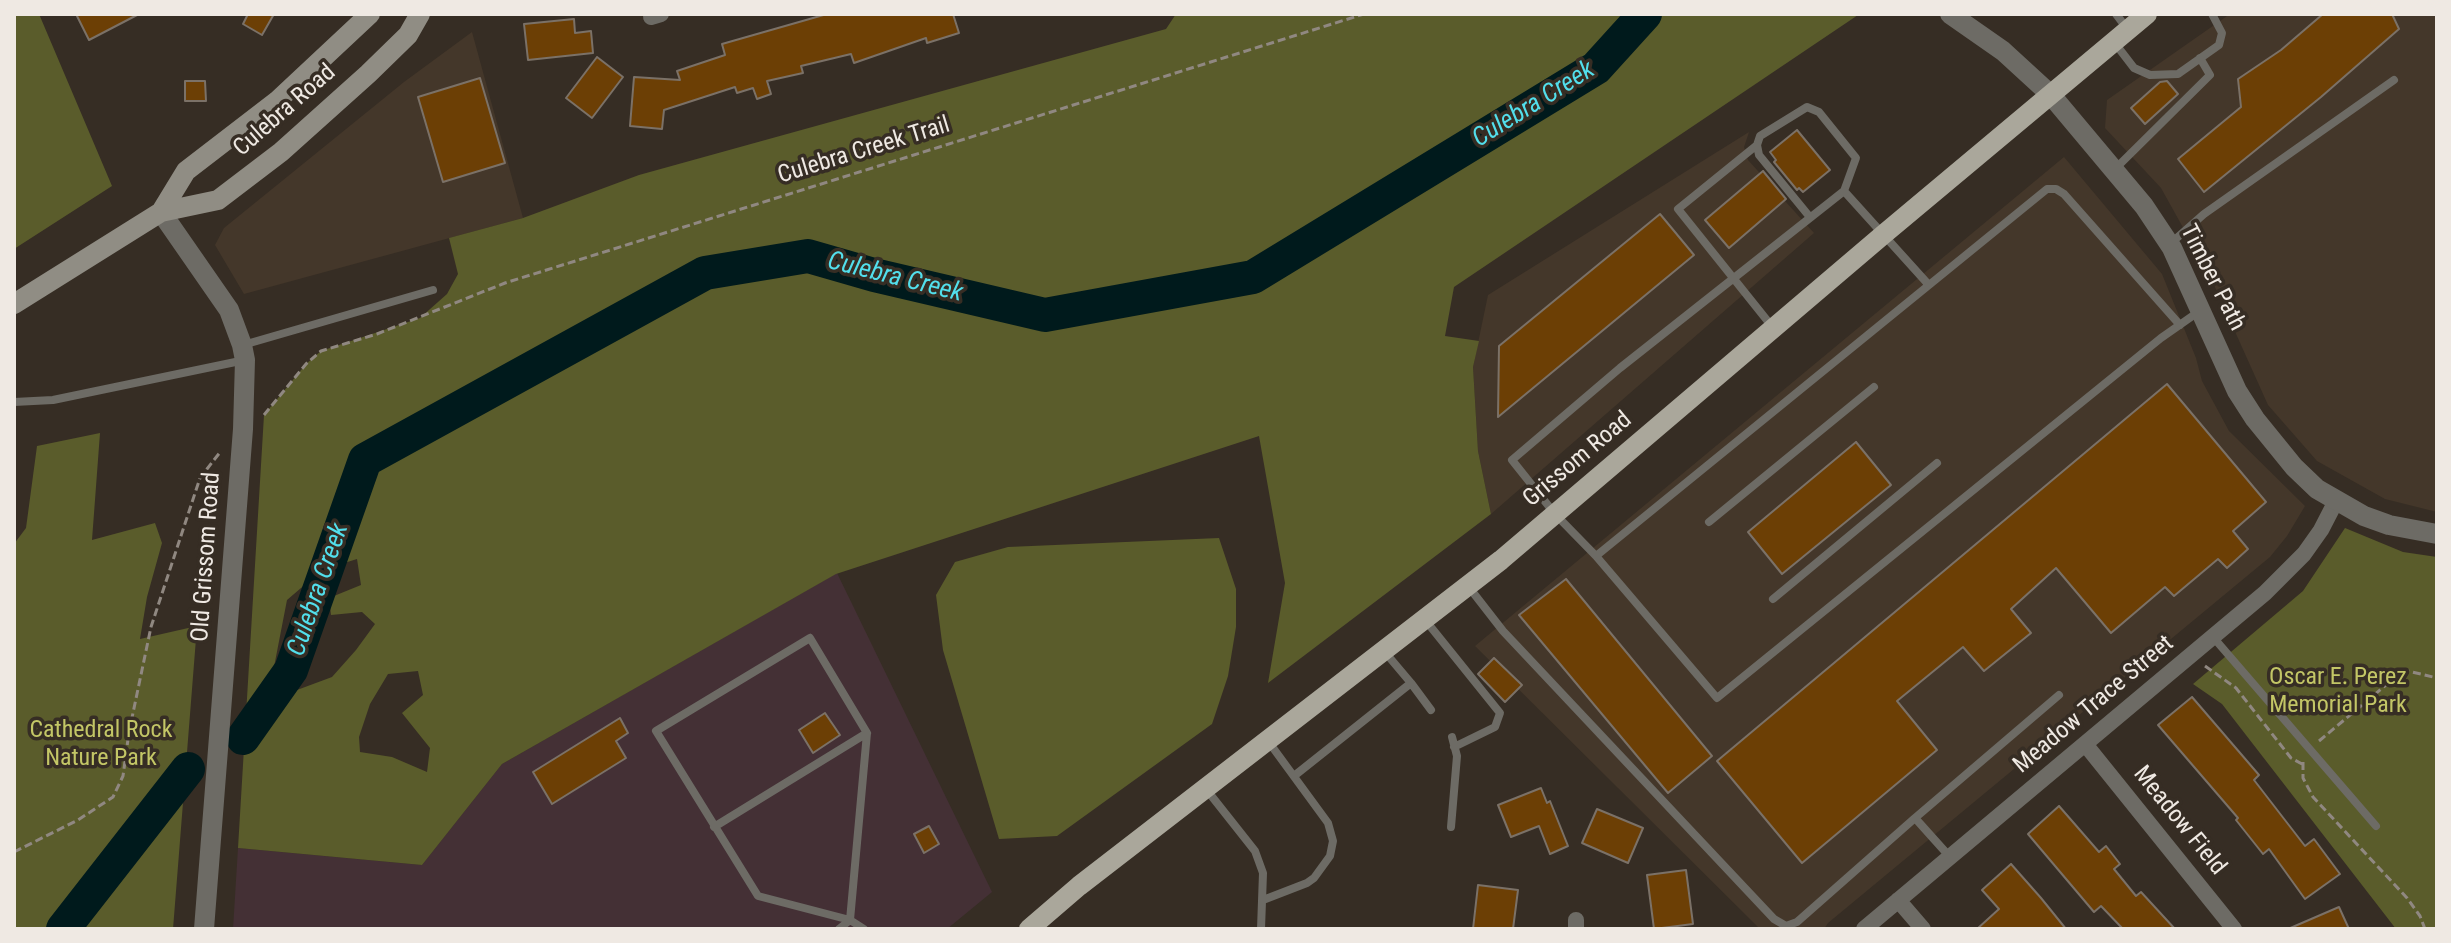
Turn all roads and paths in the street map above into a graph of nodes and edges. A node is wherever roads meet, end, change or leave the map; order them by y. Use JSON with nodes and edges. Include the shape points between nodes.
{"nodes":[{"id":1,"x":370,"y":14,"type":"edge"},
{"id":2,"x":420,"y":14,"type":"edge"},
{"id":3,"x":1364,"y":14,"type":"edge"},
{"id":4,"x":1950,"y":14,"type":"edge"},
{"id":5,"x":2147,"y":14,"type":"edge"},
{"id":6,"x":2212,"y":14,"type":"edge"},
{"id":7,"x":2119,"y":29,"type":"edge"},
{"id":8,"x":2200,"y":58,"type":"junction"},
{"id":9,"x":2394,"y":80,"type":"dead end"},
{"id":10,"x":2051,"y":95,"type":"junction"},
{"id":11,"x":1757,"y":145,"type":"junction"},
{"id":12,"x":2115,"y":169,"type":"junction"},
{"id":13,"x":1844,"y":191,"type":"junction"},
{"id":14,"x":161,"y":212,"type":"junction"},
{"id":15,"x":1809,"y":216,"type":"junction"},
{"id":16,"x":1884,"y":234,"type":"junction"},
{"id":17,"x":2169,"y":245,"type":"junction"},
{"id":18,"x":1733,"y":277,"type":"junction"},
{"id":19,"x":1928,"y":284,"type":"junction"},
{"id":20,"x":433,"y":290,"type":"dead end"},
{"id":21,"x":14,"y":304,"type":"edge"},
{"id":22,"x":2201,"y":309,"type":"junction"},
{"id":23,"x":2180,"y":325,"type":"junction"},
{"id":24,"x":1774,"y":330,"type":"junction"},
{"id":25,"x":244,"y":352,"type":"junction"},
{"id":26,"x":1874,"y":387,"type":"dead end"},
{"id":27,"x":14,"y":402,"type":"edge"},
{"id":28,"x":258,"y":420,"type":"dead end"},
{"id":29,"x":227,"y":446,"type":"dead end"},
{"id":30,"x":1937,"y":463,"type":"dead end"},
{"id":31,"x":2336,"y":501,"type":"junction"},
{"id":32,"x":1555,"y":514,"type":"junction"},
{"id":33,"x":1709,"y":522,"type":"dead end"},
{"id":34,"x":2437,"y":534,"type":"edge"},
{"id":35,"x":1596,"y":556,"type":"junction"},
{"id":36,"x":1468,"y":586,"type":"junction"},
{"id":37,"x":1773,"y":599,"type":"dead end"},
{"id":38,"x":1425,"y":619,"type":"junction"},
{"id":39,"x":2213,"y":637,"type":"junction"},
{"id":40,"x":1383,"y":651,"type":"junction"},
{"id":41,"x":2191,"y":656,"type":"junction"},
{"id":42,"x":2437,"y":678,"type":"edge"},
{"id":43,"x":1411,"y":683,"type":"junction"},
{"id":44,"x":2059,"y":695,"type":"dead end"},
{"id":45,"x":1431,"y":710,"type":"dead end"},
{"id":46,"x":867,"y":733,"type":"junction"},
{"id":47,"x":1452,"y":737,"type":"dead end"},
{"id":48,"x":1268,"y":740,"type":"junction"},
{"id":49,"x":2085,"y":744,"type":"junction"},
{"id":50,"x":1454,"y":747,"type":"junction"},
{"id":51,"x":2310,"y":748,"type":"junction"},
{"id":52,"x":2302,"y":764,"type":"junction"},
{"id":53,"x":1294,"y":776,"type":"junction"},
{"id":54,"x":1206,"y":788,"type":"junction"},
{"id":55,"x":1915,"y":818,"type":"junction"},
{"id":56,"x":2376,"y":826,"type":"dead end"},
{"id":57,"x":714,"y":827,"type":"junction"},
{"id":58,"x":1451,"y":827,"type":"dead end"},
{"id":59,"x":14,"y":852,"type":"edge"},
{"id":60,"x":1950,"y":857,"type":"junction"},
{"id":61,"x":1263,"y":900,"type":"junction"},
{"id":62,"x":1898,"y":900,"type":"junction"},
{"id":63,"x":850,"y":920,"type":"junction"},
{"id":64,"x":204,"y":929,"type":"edge"},
{"id":65,"x":839,"y":929,"type":"edge"},
{"id":66,"x":864,"y":929,"type":"edge"},
{"id":67,"x":1029,"y":929,"type":"edge"},
{"id":68,"x":1261,"y":929,"type":"edge"},
{"id":69,"x":1864,"y":929,"type":"edge"},
{"id":70,"x":1923,"y":929,"type":"edge"},
{"id":71,"x":2234,"y":929,"type":"edge"},
{"id":72,"x":2425,"y":929,"type":"edge"}],
"edges":[{"from":1,"to":14,"type":"main road","name":"Culebra Road","via":[[277,101],[186,171]]},
{"from":2,"to":14,"type":"main road","name":"Culebra Road","via":[[408,35],[281,152],[218,200]]},
{"from":3,"to":28,"type":"path","name":"Culebra Creek Trail","via":[[505,283],[321,351]]},
{"from":4,"to":10,"type":"street","name":"Timber Path","via":[[2003,51]]},
{"from":5,"to":7,"type":"main road","name":"Grissom Road"},
{"from":6,"to":8,"type":"lane","via":[[2222,33],[2219,45]]},
{"from":7,"to":8,"type":"lane","via":[[2134,68],[2150,75],[2178,74]]},
{"from":7,"to":10,"type":"main road","name":"Grissom Road"},
{"from":8,"to":12,"type":"lane","via":[[2210,75]]},
{"from":9,"to":17,"type":"lane","via":[[2204,214]]},
{"from":10,"to":12,"type":"street","name":"Timber Path"},
{"from":10,"to":16,"type":"main road","name":"Grissom Road"},
{"from":11,"to":13,"type":"lane","via":[[1760,136],[1807,107],[1819,112],[1856,158]]},
{"from":11,"to":15,"type":"lane","via":[[1759,155]]},
{"from":11,"to":18,"type":"lane","via":[[1678,209]]},
{"from":12,"to":17,"type":"street","name":"Timber Path"},
{"from":13,"to":15,"type":"lane"},
{"from":13,"to":16,"type":"lane"},
{"from":14,"to":21,"type":"main road","name":"Culebra Road"},
{"from":14,"to":25,"type":"street","name":"Old Grissom Road","via":[[229,310]]},
{"from":15,"to":18,"type":"lane"},
{"from":16,"to":19,"type":"lane"},
{"from":16,"to":24,"type":"main road","name":"Grissom Road"},
{"from":17,"to":22,"type":"street","name":"Timber Path"},
{"from":18,"to":24,"type":"lane"},
{"from":18,"to":32,"type":"lane","via":[[1512,460]]},
{"from":19,"to":23,"type":"lane","via":[[2047,189],[2056,189]]},
{"from":19,"to":35,"type":"lane"},
{"from":20,"to":25,"type":"lane"},
{"from":22,"to":23,"type":"lane"},
{"from":22,"to":31,"type":"street","name":"Timber Path","via":[[2255,419],[2294,467]]},
{"from":23,"to":35,"type":"lane","via":[[1717,698]]},
{"from":24,"to":32,"type":"main road","name":"Grissom Road"},
{"from":25,"to":27,"type":"lane","via":[[53,400]]},
{"from":25,"to":64,"type":"street","name":"Old Grissom Road","via":[[243,429]]},
{"from":26,"to":33,"type":"lane"},
{"from":29,"to":59,"type":"path","via":[[200,478],[151,627],[123,776],[113,797]]},
{"from":30,"to":37,"type":"lane"},
{"from":31,"to":34,"type":"street","name":"Timber Path","via":[[2389,525]]},
{"from":31,"to":39,"type":"street","name":"Meadow Trace Street","via":[[2321,530],[2285,575]]},
{"from":32,"to":35,"type":"lane"},
{"from":32,"to":36,"type":"main road","name":"Grissom Road"},
{"from":36,"to":38,"type":"main road","name":"Grissom Road"},
{"from":36,"to":55,"type":"lane","via":[[1503,631],[1786,926]]},
{"from":38,"to":40,"type":"main road","name":"Grissom Road"},
{"from":38,"to":50,"type":"lane","via":[[1500,713],[1495,727]]},
{"from":39,"to":41,"type":"street","name":"Meadow Trace Street"},
{"from":39,"to":51,"type":"lane"},
{"from":40,"to":43,"type":"lane"},
{"from":40,"to":48,"type":"main road","name":"Grissom Road"},
{"from":41,"to":49,"type":"street","name":"Meadow Trace Street"},
{"from":41,"to":52,"type":"path","via":[[2236,688],[2291,758]]},
{"from":42,"to":51,"type":"path","via":[[2404,670]]},
{"from":43,"to":45,"type":"lane"},
{"from":43,"to":53,"type":"lane"},
{"from":44,"to":55,"type":"lane"},
{"from":46,"to":57,"type":"lane"},
{"from":46,"to":57,"type":"lane","via":[[810,638],[656,731]]},
{"from":46,"to":63,"type":"lane"},
{"from":47,"to":50,"type":"lane"},
{"from":48,"to":53,"type":"lane"},
{"from":48,"to":54,"type":"main road","name":"Grissom Road"},
{"from":49,"to":60,"type":"street","name":"Meadow Trace Street"},
{"from":49,"to":71,"type":"street","name":"Meadow Field"},
{"from":50,"to":58,"type":"lane"},
{"from":51,"to":52,"type":"path"},
{"from":51,"to":56,"type":"lane"},
{"from":52,"to":72,"type":"path","via":[[2313,797],[2407,898]]},
{"from":53,"to":61,"type":"lane","via":[[1328,823],[1330,856],[1307,883]]},
{"from":54,"to":61,"type":"lane","via":[[1255,851],[1263,873]]},
{"from":54,"to":67,"type":"main road","name":"Grissom Road"},
{"from":55,"to":60,"type":"lane"},
{"from":57,"to":63,"type":"lane","via":[[758,896]]},
{"from":60,"to":62,"type":"street","name":"Meadow Trace Street"},
{"from":61,"to":68,"type":"lane"},
{"from":62,"to":69,"type":"street","name":"Meadow Trace Street"},
{"from":62,"to":70,"type":"street"},
{"from":63,"to":65,"type":"lane"},
{"from":63,"to":66,"type":"lane"}]}
